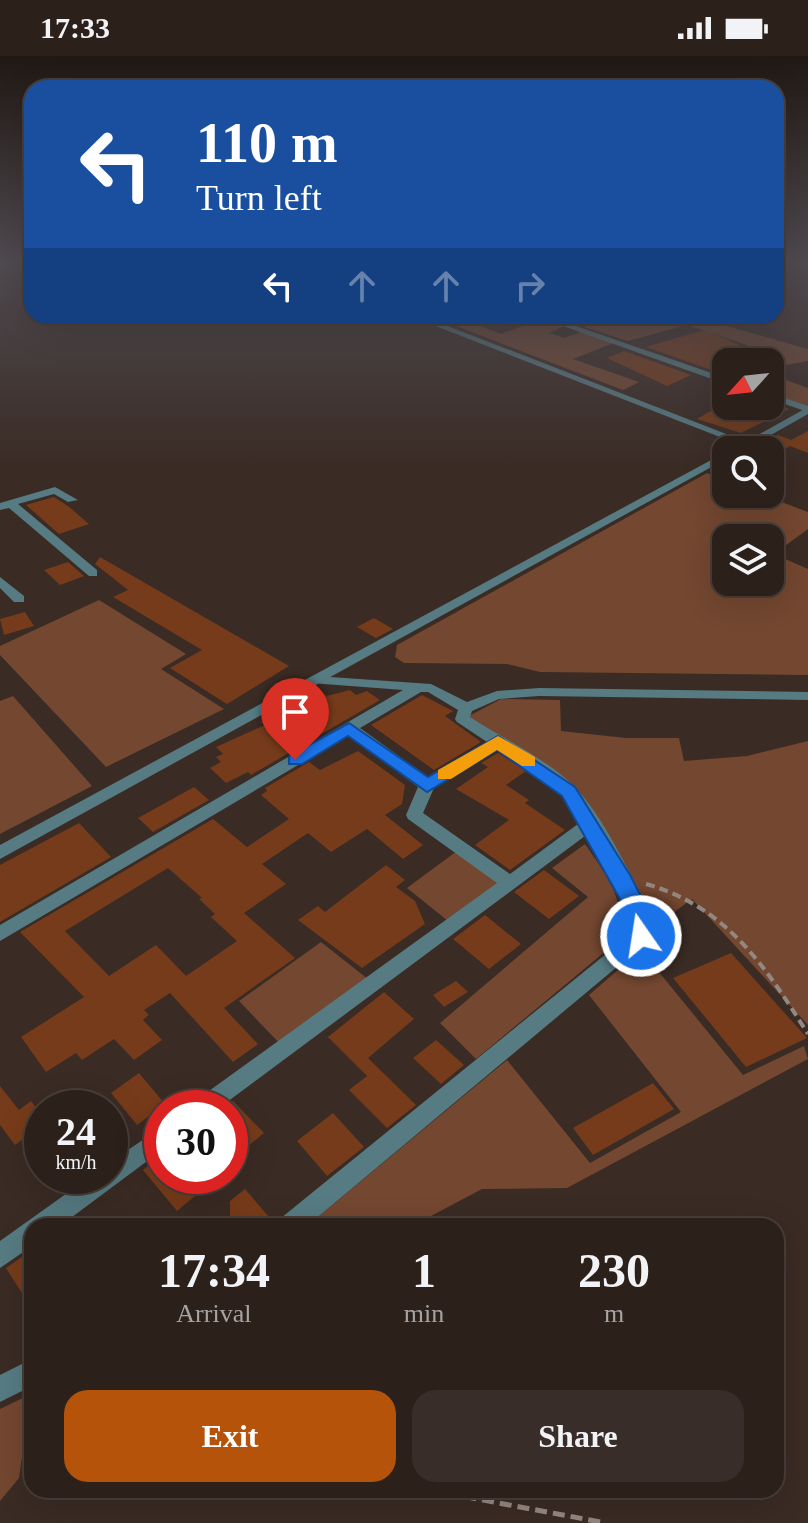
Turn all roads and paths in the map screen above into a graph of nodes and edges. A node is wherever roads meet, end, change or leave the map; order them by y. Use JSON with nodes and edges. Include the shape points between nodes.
{"nodes":[{"id":1,"x":454,"y":331,"type":"edge"},
{"id":2,"x":583,"y":331,"type":"edge"},
{"id":3,"x":712,"y":376,"type":"edge"},
{"id":4,"x":784,"y":401,"type":"edge"},
{"id":5,"x":808,"y":410,"type":"edge"},
{"id":6,"x":726,"y":436,"type":"edge"},
{"id":7,"x":761,"y":436,"type":"edge"},
{"id":8,"x":712,"y":463,"type":"edge"},
{"id":9,"x":72,"y":500,"type":"dead end"},
{"id":10,"x":5,"y":505,"type":"edge"},
{"id":11,"x":93,"y":573,"type":"dead end"},
{"id":12,"x":0,"y":581,"type":"edge"},
{"id":13,"x":19,"y":599,"type":"dead end"},
{"id":14,"x":316,"y":680,"type":"junction"},
{"id":15,"x":419,"y":687,"type":"junction"},
{"id":16,"x":808,"y":696,"type":"edge"},
{"id":17,"x":466,"y":708,"type":"junction"},
{"id":18,"x":349,"y":728,"type":"junction"},
{"id":19,"x":498,"y":742,"type":"junction"},
{"id":20,"x":427,"y":785,"type":"junction"},
{"id":21,"x":590,"y":824,"type":"junction"},
{"id":22,"x":0,"y":853,"type":"edge"},
{"id":23,"x":623,"y":881,"type":"junction"},
{"id":24,"x":510,"y":883,"type":"junction"},
{"id":25,"x":0,"y":934,"type":"edge"},
{"id":26,"x":808,"y":1034,"type":"edge"},
{"id":27,"x":227,"y":1090,"type":"edge"},
{"id":28,"x":85,"y":1194,"type":"edge"},
{"id":29,"x":52,"y":1218,"type":"edge"},
{"id":30,"x":299,"y":1218,"type":"edge"},
{"id":31,"x":24,"y":1238,"type":"edge"},
{"id":32,"x":0,"y":1256,"type":"edge"},
{"id":33,"x":24,"y":1376,"type":"edge"},
{"id":34,"x":0,"y":1389,"type":"edge"},
{"id":35,"x":472,"y":1498,"type":"edge"},
{"id":36,"x":606,"y":1523,"type":"edge"}],
"edges":[{"from":1,"to":6,"type":"street"},
{"from":2,"to":3,"type":"street"},
{"from":4,"to":5,"type":"street"},
{"from":5,"to":7,"type":"street"},
{"from":8,"to":14,"type":"street"},
{"from":9,"to":10,"type":"street","via":[[55,490]]},
{"from":10,"to":11,"type":"street"},
{"from":12,"to":13,"type":"street"},
{"from":14,"to":15,"type":"street"},
{"from":14,"to":22,"type":"street"},
{"from":15,"to":17,"type":"street"},
{"from":15,"to":18,"type":"street"},
{"from":16,"to":17,"type":"street","via":[[539,692],[497,695]]},
{"from":17,"to":19,"type":"street","via":[[462,719]]},
{"from":18,"to":20,"type":"street"},
{"from":18,"to":25,"type":"street"},
{"from":19,"to":20,"type":"street"},
{"from":19,"to":21,"type":"street","via":[[559,781]]},
{"from":20,"to":24,"type":"street","via":[[414,815]]},
{"from":21,"to":23,"type":"street"},
{"from":21,"to":24,"type":"street"},
{"from":23,"to":26,"type":"path","via":[[665,888],[714,914],[768,971]]},
{"from":23,"to":30,"type":"street","via":[[645,924],[641,936]]},
{"from":24,"to":27,"type":"street"},
{"from":28,"to":29,"type":"street"},
{"from":31,"to":32,"type":"street"},
{"from":33,"to":34,"type":"street"},
{"from":35,"to":36,"type":"path"}]}
